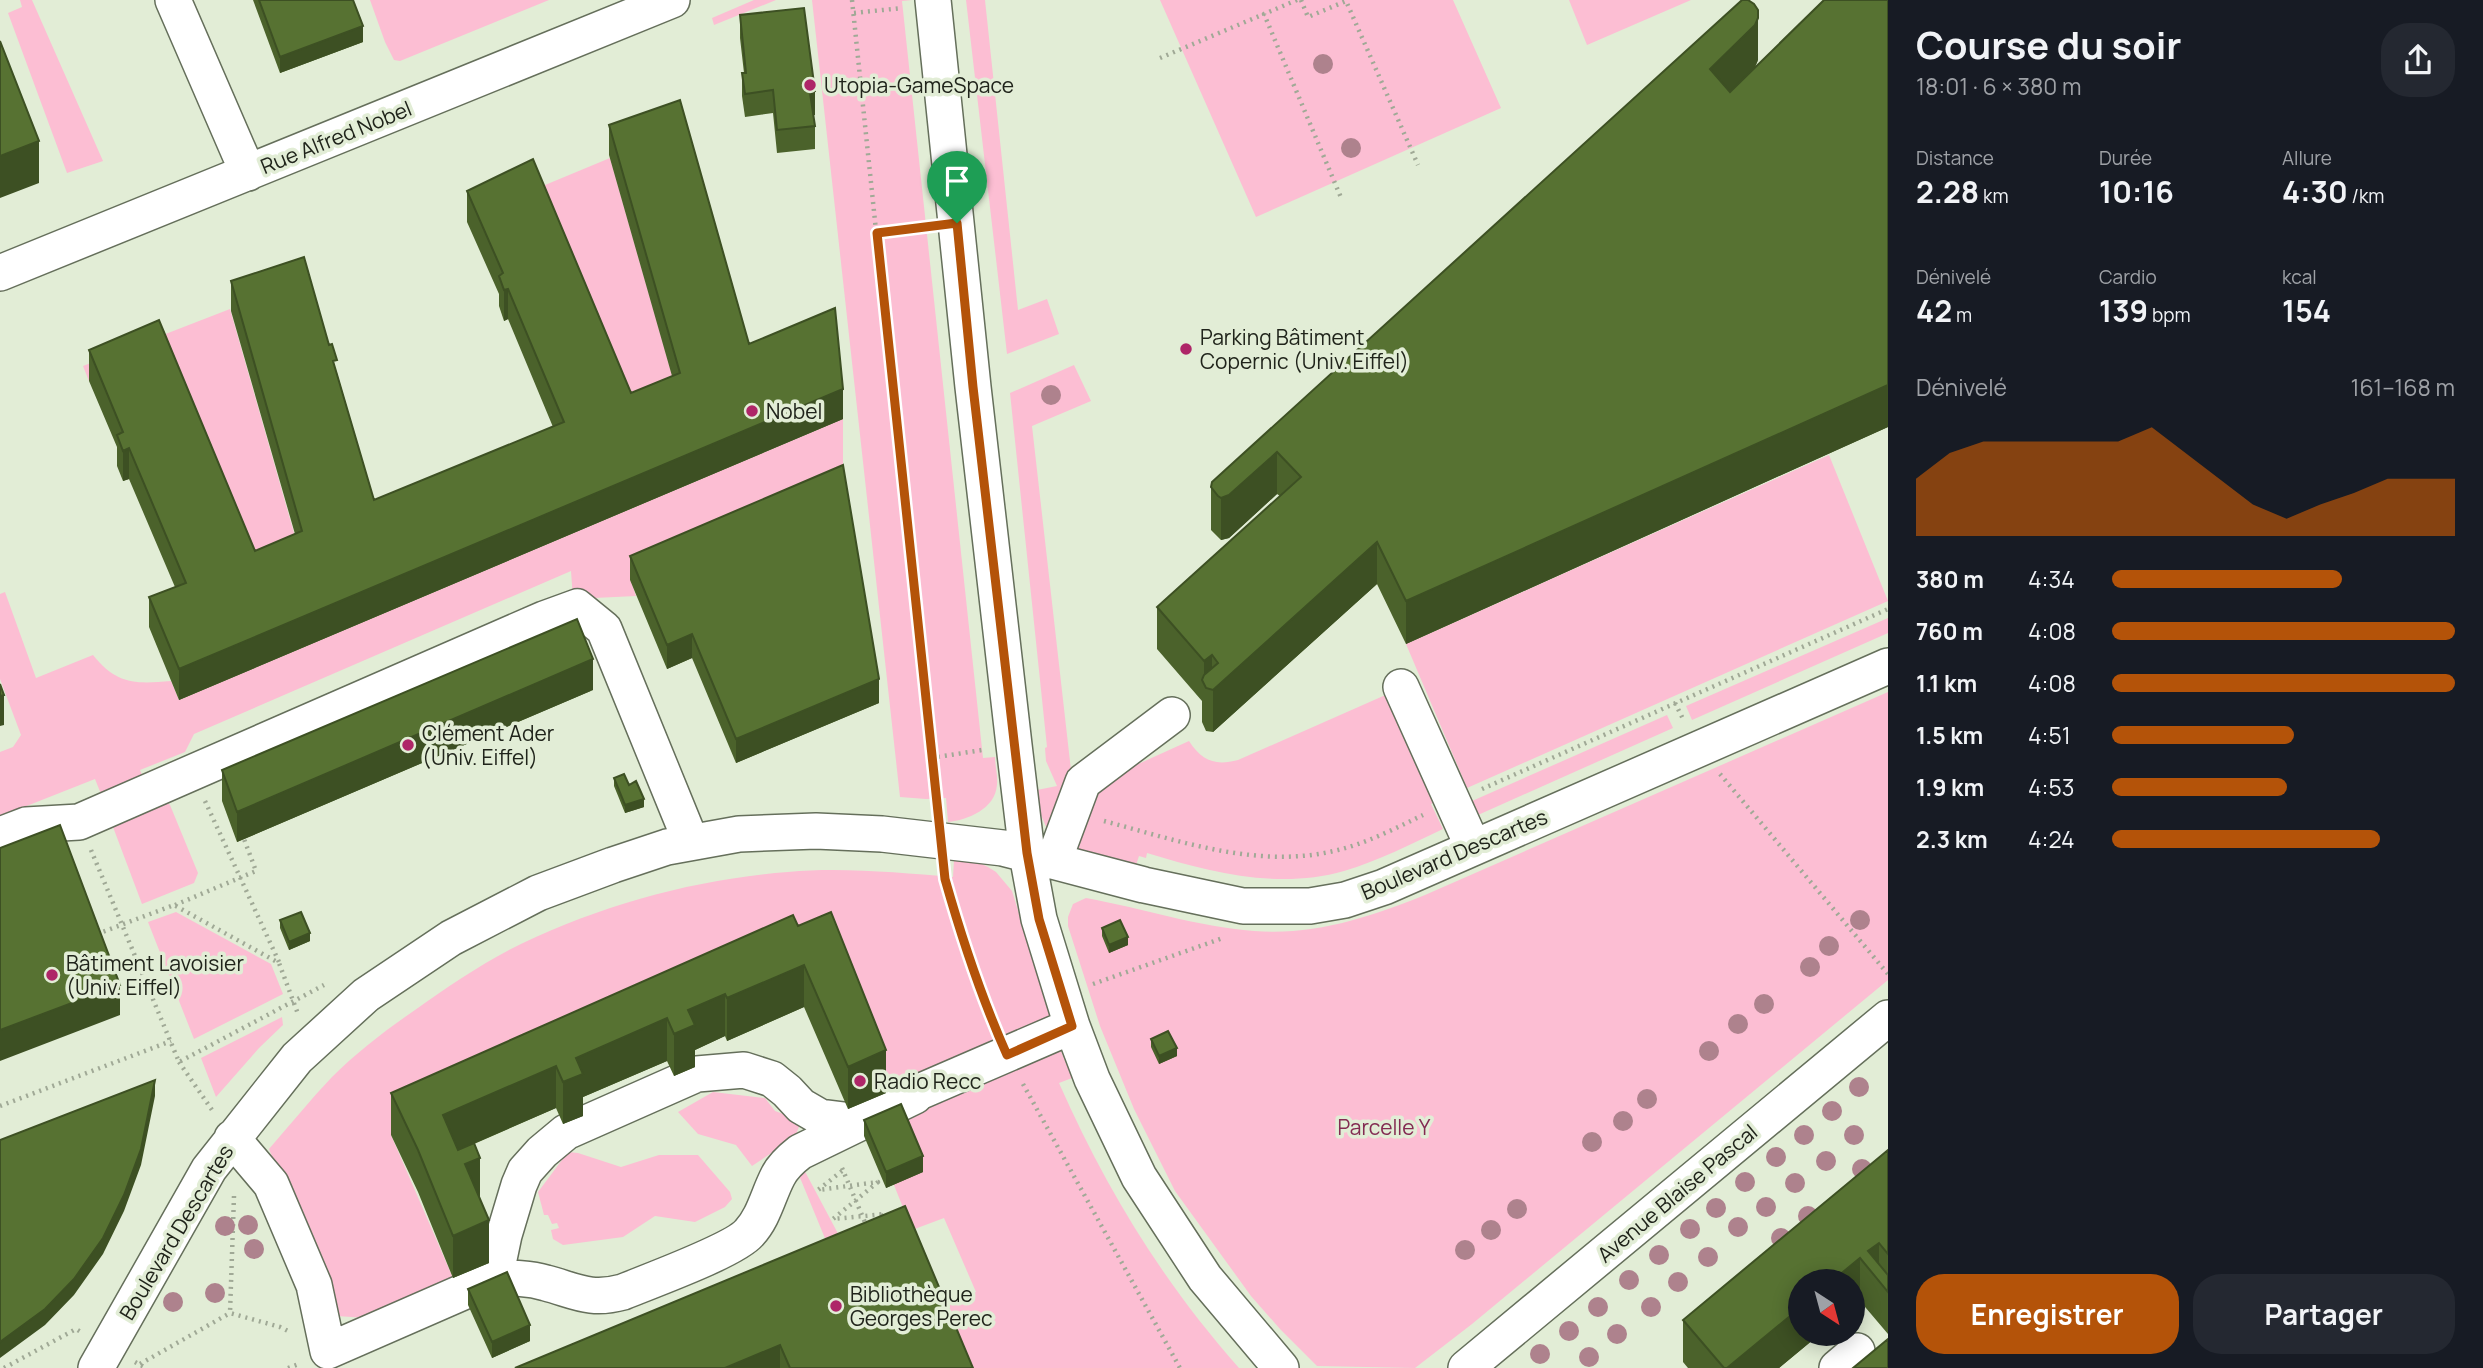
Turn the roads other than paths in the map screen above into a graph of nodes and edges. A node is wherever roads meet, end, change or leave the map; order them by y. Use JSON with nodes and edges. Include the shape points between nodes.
{"nodes":[{"id":1,"x":173,"y":0,"type":"edge"},
{"id":2,"x":671,"y":0,"type":"edge"},
{"id":3,"x":934,"y":2,"type":"edge"},
{"id":4,"x":248,"y":173,"type":"junction"},
{"id":5,"x":0,"y":273,"type":"edge"},
{"id":6,"x":544,"y":619,"type":"junction"},
{"id":7,"x":539,"y":666,"type":"edge"},
{"id":8,"x":1888,"y":666,"type":"edge"},
{"id":9,"x":1401,"y":687,"type":"dead end"},
{"id":10,"x":1172,"y":715,"type":"dead end"},
{"id":11,"x":0,"y":835,"type":"edge"},
{"id":12,"x":691,"y":842,"type":"junction"},
{"id":13,"x":1473,"y":847,"type":"junction"},
{"id":14,"x":1040,"y":857,"type":"junction"},
{"id":15,"x":1888,"y":1018,"type":"edge"},
{"id":16,"x":1072,"y":1026,"type":"junction"},
{"id":17,"x":915,"y":1096,"type":"junction"},
{"id":18,"x":232,"y":1138,"type":"junction"},
{"id":19,"x":495,"y":1278,"type":"junction"},
{"id":20,"x":96,"y":1368,"type":"edge"},
{"id":21,"x":1281,"y":1368,"type":"edge"},
{"id":22,"x":1465,"y":1368,"type":"edge"}],
"edges":[{"from":1,"to":4,"type":"street"},
{"from":2,"to":4,"type":"street","name":"Rue Alfred Nobel"},
{"from":3,"to":14,"type":"street","via":[[976,414]]},
{"from":4,"to":5,"type":"street","name":"Rue Alfred Nobel"},
{"from":6,"to":7,"type":"street"},
{"from":6,"to":11,"type":"street","via":[[79,822],[26,825]]},
{"from":6,"to":12,"type":"street","via":[[577,607],[604,629]]},
{"from":8,"to":13,"type":"street","name":"Boulevard Descartes"},
{"from":9,"to":13,"type":"street"},
{"from":10,"to":14,"type":"street","via":[[1083,782]]},
{"from":12,"to":14,"type":"street","name":"Boulevard Descartes","via":[[738,834],[816,831],[1003,848]]},
{"from":12,"to":18,"type":"street","name":"Boulevard Descartes","via":[[667,846],[538,893],[450,938],[366,995],[298,1058]]},
{"from":13,"to":14,"type":"street","name":"Boulevard Descartes","via":[[1345,900],[1276,907],[1243,906]]},
{"from":14,"to":16,"type":"street","via":[[1039,919]]},
{"from":15,"to":22,"type":"street","name":"Avenue Blaise Pascal"},
{"from":16,"to":17,"type":"street"},
{"from":16,"to":21,"type":"street","via":[[1097,1090],[1145,1186],[1205,1278]]},
{"from":17,"to":19,"type":"street","via":[[800,1152],[778,1175],[748,1236],[727,1248],[623,1292],[599,1296],[521,1278]]},
{"from":17,"to":19,"type":"street","via":[[852,1121],[838,1121],[801,1106],[772,1079],[744,1070],[697,1074],[566,1132],[542,1152],[519,1185]]},
{"from":18,"to":19,"type":"street","via":[[271,1184],[314,1285],[328,1351]]},
{"from":18,"to":20,"type":"street","name":"Boulevard Descartes","via":[[209,1169]]}]}
